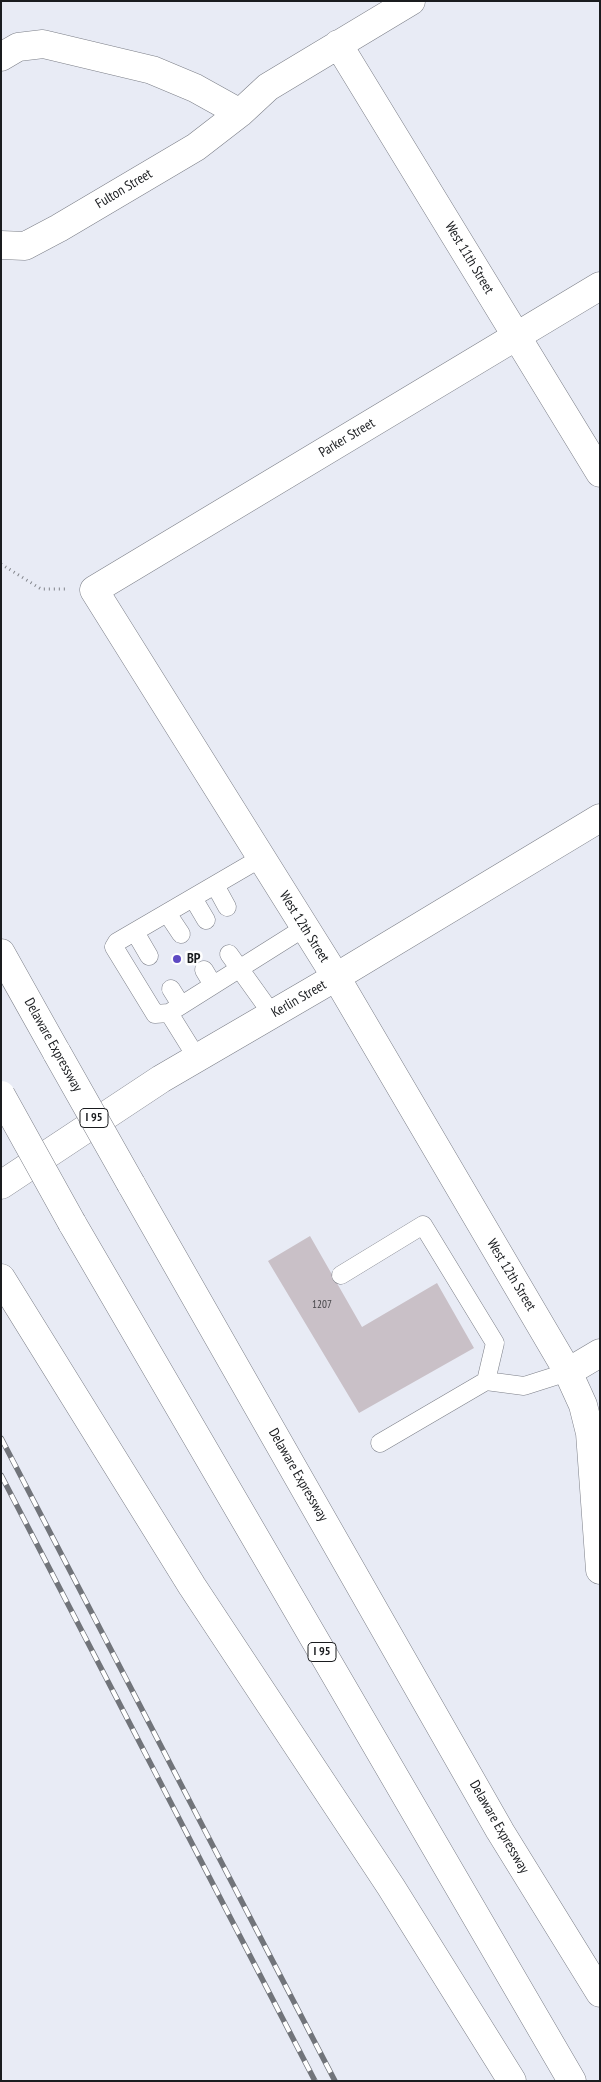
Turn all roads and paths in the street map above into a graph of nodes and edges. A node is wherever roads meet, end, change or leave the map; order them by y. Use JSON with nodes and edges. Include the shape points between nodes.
{"nodes":[{"id":1,"x":411,"y":1,"type":"edge"},
{"id":2,"x":338,"y":44,"type":"junction"},
{"id":3,"x":1,"y":57,"type":"edge"},
{"id":4,"x":240,"y":113,"type":"junction"},
{"id":5,"x":1,"y":245,"type":"edge"},
{"id":6,"x":600,"y":286,"type":"edge"},
{"id":7,"x":516,"y":336,"type":"junction"},
{"id":8,"x":600,"y":473,"type":"edge"},
{"id":9,"x":1,"y":564,"type":"edge"},
{"id":10,"x":94,"y":590,"type":"junction"},
{"id":11,"x":600,"y":818,"type":"edge"},
{"id":12,"x":261,"y":858,"type":"junction"},
{"id":13,"x":215,"y":885,"type":"junction"},
{"id":14,"x":193,"y":898,"type":"junction"},
{"id":15,"x":227,"y":907,"type":"dead end"},
{"id":16,"x":167,"y":913,"type":"junction"},
{"id":17,"x":206,"y":920,"type":"dead end"},
{"id":18,"x":304,"y":928,"type":"junction"},
{"id":19,"x":135,"y":932,"type":"junction"},
{"id":20,"x":181,"y":934,"type":"dead end"},
{"id":21,"x":1,"y":953,"type":"edge"},
{"id":22,"x":148,"y":956,"type":"dead end"},
{"id":23,"x":234,"y":961,"type":"junction"},
{"id":24,"x":336,"y":977,"type":"junction"},
{"id":25,"x":171,"y":989,"type":"dead end"},
{"id":26,"x":175,"y":1009,"type":"junction"},
{"id":27,"x":272,"y":1014,"type":"junction"},
{"id":28,"x":198,"y":1058,"type":"junction"},
{"id":29,"x":1,"y":1095,"type":"edge"},
{"id":30,"x":1,"y":1185,"type":"edge"},
{"id":31,"x":341,"y":1275,"type":"dead end"},
{"id":32,"x":1,"y":1278,"type":"edge"},
{"id":33,"x":600,"y":1353,"type":"edge"},
{"id":34,"x":568,"y":1372,"type":"junction"},
{"id":35,"x":486,"y":1381,"type":"junction"},
{"id":36,"x":380,"y":1444,"type":"dead end"},
{"id":37,"x":600,"y":1570,"type":"edge"},
{"id":38,"x":600,"y":1994,"type":"edge"},
{"id":39,"x":512,"y":2081,"type":"edge"},
{"id":40,"x":572,"y":2081,"type":"edge"}],
"edges":[{"from":1,"to":2,"type":"main road","name":"Fulton Street"},
{"from":2,"to":4,"type":"main road","name":"Fulton Street","via":[[268,87]]},
{"from":2,"to":7,"type":"main road","name":"West 11th Street"},
{"from":3,"to":4,"type":"main road","via":[[18,47],[43,44],[152,70],[195,88]]},
{"from":4,"to":5,"type":"main road","name":"Fulton Street","via":[[196,146],[59,228],[24,246]]},
{"from":6,"to":7,"type":"main road","name":"Parker Street"},
{"from":7,"to":8,"type":"main road","name":"West 11th Street"},
{"from":7,"to":10,"type":"main road","name":"Parker Street"},
{"from":9,"to":10,"type":"path","via":[[42,588]]},
{"from":10,"to":12,"type":"main road","name":"West 12th Street"},
{"from":11,"to":24,"type":"main road","name":"Kerlin Street"},
{"from":12,"to":13,"type":"lane"},
{"from":12,"to":18,"type":"main road","name":"West 12th Street"},
{"from":13,"to":14,"type":"lane"},
{"from":13,"to":15,"type":"lane"},
{"from":14,"to":16,"type":"lane"},
{"from":14,"to":17,"type":"lane"},
{"from":16,"to":19,"type":"lane"},
{"from":16,"to":20,"type":"lane"},
{"from":18,"to":23,"type":"lane"},
{"from":18,"to":24,"type":"main road","name":"West 12th Street"},
{"from":19,"to":22,"type":"lane"},
{"from":19,"to":26,"type":"lane","via":[[114,947],[155,1014]]},
{"from":21,"to":38,"type":"main road","name":"Delaware Expressway","number":"I 95","bridge":true,"via":[[500,1831]]},
{"from":23,"to":26,"type":"lane","via":[[209,978]]},
{"from":23,"to":27,"type":"lane"},
{"from":24,"to":27,"type":"main road","name":"Kerlin Street"},
{"from":24,"to":34,"type":"main road","name":"West 12th Street"},
{"from":25,"to":26,"type":"lane"},
{"from":26,"to":28,"type":"lane"},
{"from":27,"to":28,"type":"main road","name":"Kerlin Street"},
{"from":28,"to":30,"type":"main road","name":"Kerlin Street"},
{"from":29,"to":40,"type":"main road","number":"I 95","bridge":true,"via":[[72,1223]]},
{"from":31,"to":35,"type":"lane","via":[[424,1225],[495,1343]]},
{"from":32,"to":39,"type":"main road","via":[[192,1586],[391,1888]]},
{"from":33,"to":34,"type":"main road"},
{"from":34,"to":35,"type":"lane","via":[[524,1386]]},
{"from":34,"to":37,"type":"main road","name":"West 12th Street","via":[[583,1405],[590,1433]]},
{"from":35,"to":36,"type":"lane"}]}
